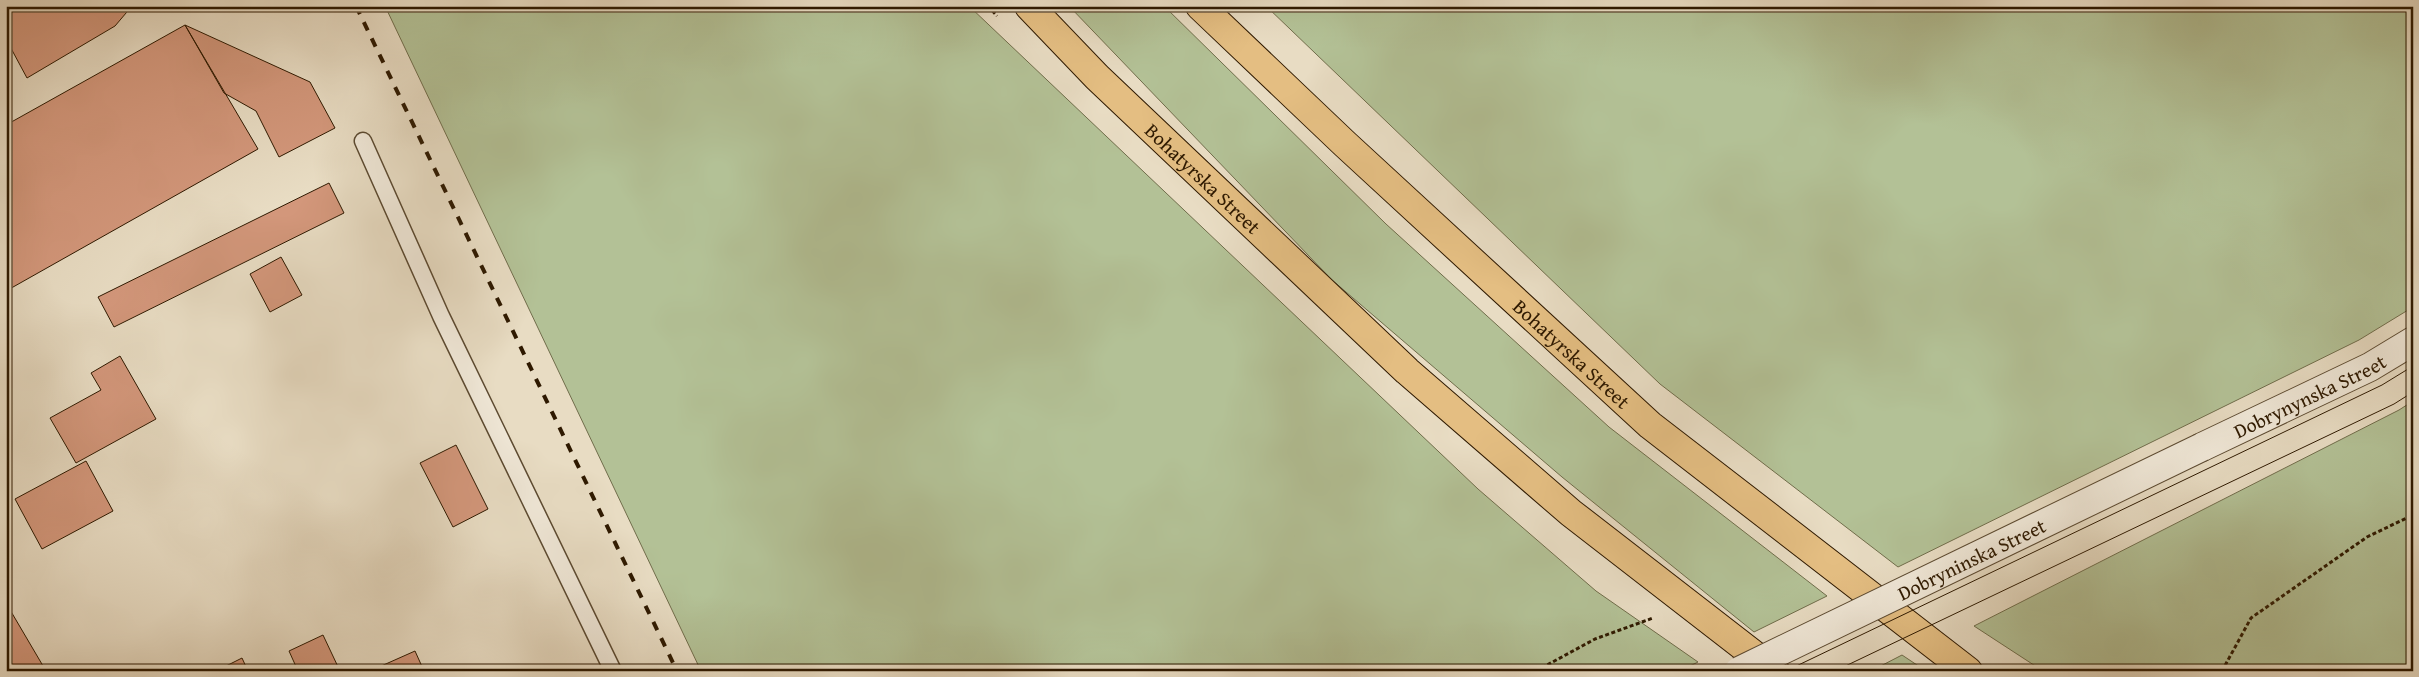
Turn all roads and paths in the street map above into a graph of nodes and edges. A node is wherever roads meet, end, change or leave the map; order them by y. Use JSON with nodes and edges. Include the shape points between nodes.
{"nodes":[{"id":1,"x":1029,"y":6,"type":"edge"},
{"id":2,"x":1200,"y":6,"type":"edge"},
{"id":3,"x":362,"y":142,"type":"dead end"},
{"id":4,"x":2413,"y":341,"type":"edge"},
{"id":5,"x":2202,"y":447,"type":"joint"},
{"id":6,"x":2413,"y":515,"type":"edge"},
{"id":7,"x":1654,"y":618,"type":"dead end"},
{"id":8,"x":613,"y":671,"type":"edge"},
{"id":9,"x":1536,"y":671,"type":"edge"},
{"id":10,"x":1739,"y":671,"type":"edge"},
{"id":11,"x":1776,"y":671,"type":"edge"},
{"id":12,"x":1968,"y":671,"type":"edge"},
{"id":13,"x":2222,"y":671,"type":"edge"}],
"edges":[{"from":1,"to":11,"type":"main road","name":"Bohatyrska Street","via":[[1098,77],[1407,371],[1571,512]]},
{"from":2,"to":12,"type":"main road","name":"Bohatyrska Street","via":[[1352,151],[1650,425]]},
{"from":3,"to":8,"type":"lane","via":[[441,316]]},
{"from":4,"to":5,"type":"street","name":"Dobrynynska Street","via":[[2370,367]]},
{"from":5,"to":10,"type":"street","name":"Dobryninska Street","bridge":true},
{"from":6,"to":13,"type":"path","via":[[2367,537],[2251,618]]},
{"from":7,"to":9,"type":"path","via":[[1595,639]]}]}
